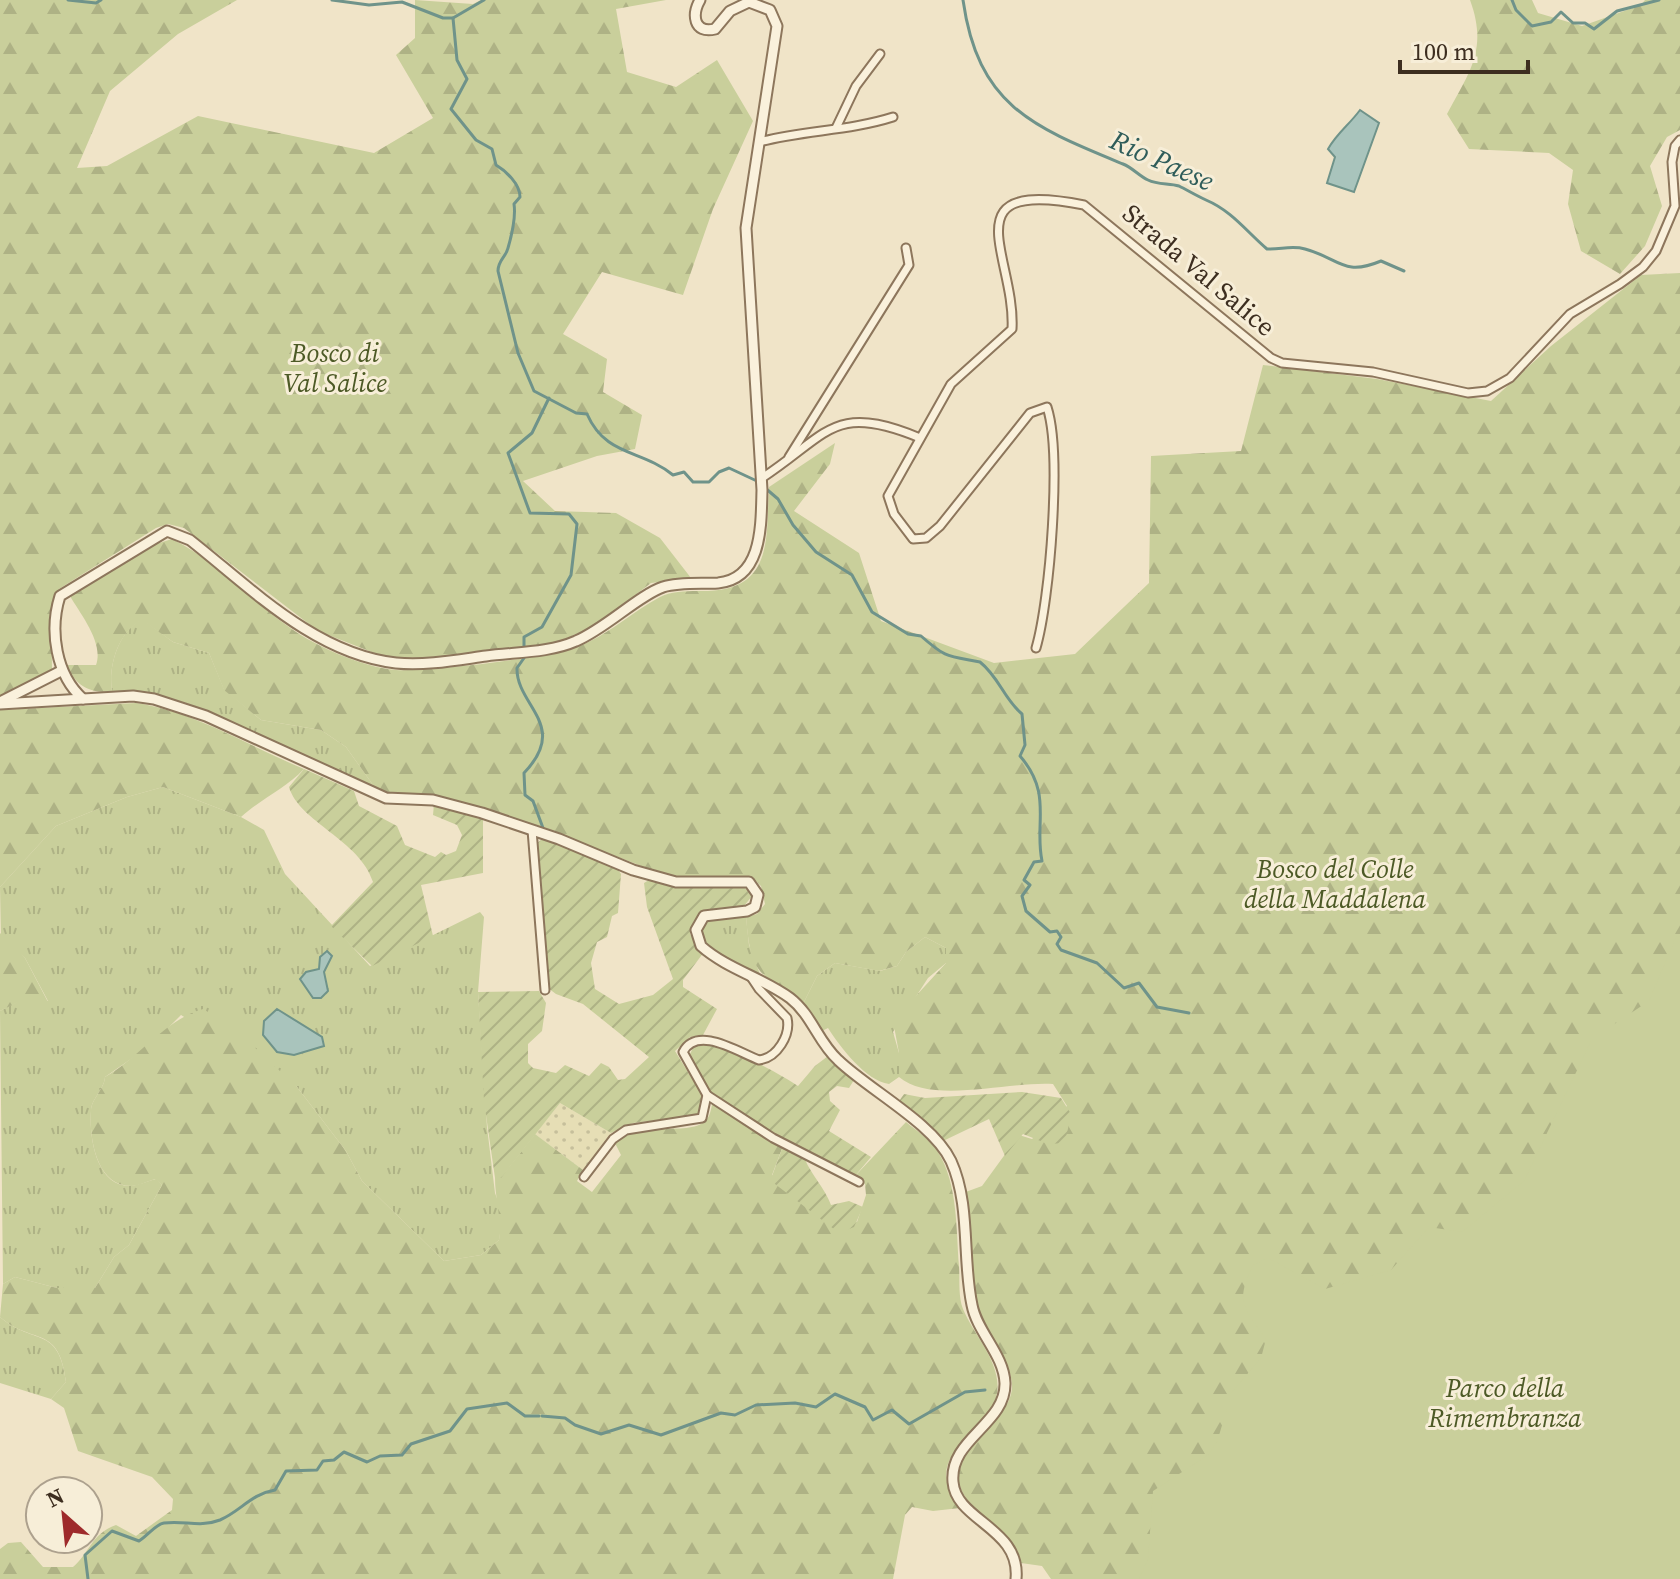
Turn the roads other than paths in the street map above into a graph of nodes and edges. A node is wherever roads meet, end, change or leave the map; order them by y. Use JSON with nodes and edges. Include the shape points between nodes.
{"nodes":[{"id":1,"x":700,"y":0,"type":"edge"},
{"id":2,"x":880,"y":54,"type":"dead end"},
{"id":3,"x":893,"y":117,"type":"dead end"},
{"id":4,"x":836,"y":128,"type":"junction"},
{"id":5,"x":1680,"y":140,"type":"edge"},
{"id":6,"x":759,"y":142,"type":"junction"},
{"id":7,"x":906,"y":248,"type":"dead end"},
{"id":8,"x":920,"y":438,"type":"junction"},
{"id":9,"x":789,"y":457,"type":"junction"},
{"id":10,"x":762,"y":478,"type":"junction"},
{"id":11,"x":1036,"y":648,"type":"dead end"},
{"id":12,"x":61,"y":671,"type":"junction"},
{"id":13,"x":83,"y":699,"type":"junction"},
{"id":14,"x":0,"y":703,"type":"edge"},
{"id":15,"x":532,"y":830,"type":"junction"},
{"id":16,"x":751,"y":976,"type":"junction"},
{"id":17,"x":545,"y":990,"type":"dead end"},
{"id":18,"x":707,"y":1095,"type":"junction"},
{"id":19,"x":584,"y":1177,"type":"dead end"},
{"id":20,"x":859,"y":1182,"type":"dead end"},
{"id":21,"x":1016,"y":1579,"type":"edge"}],
"edges":[{"from":1,"to":6,"type":"street","via":[[695,15],[702,29],[715,29],[730,11],[749,2],[763,5],[775,17],[777,38]]},
{"from":2,"to":4,"type":"street","via":[[856,86]]},
{"from":3,"to":4,"type":"street"},
{"from":4,"to":6,"type":"street"},
{"from":5,"to":8,"type":"street","name":"Strada Val Salice","via":[[1672,162],[1675,206],[1643,267],[1570,314],[1510,378],[1487,391],[1468,393],[1373,372],[1298,366],[1271,358],[1084,205],[1051,198],[1024,201],[1002,215],[997,228],[1013,306],[1012,329],[951,384]]},
{"from":6,"to":10,"type":"street","via":[[746,228]]},
{"from":7,"to":9,"type":"street","via":[[909,265]]},
{"from":8,"to":9,"type":"street","via":[[868,420],[851,422],[819,435]]},
{"from":8,"to":11,"type":"street","name":"Strada Val Salice","via":[[888,496],[913,539],[926,538],[940,526],[1030,413],[1047,407],[1052,525],[1045,619]]},
{"from":9,"to":10,"type":"street"},
{"from":10,"to":12,"type":"street","via":[[756,553],[736,579],[663,587],[586,637],[561,647],[405,664],[377,660],[317,638],[190,540],[167,531],[60,596]]},
{"from":12,"to":13,"type":"street"},
{"from":12,"to":14,"type":"street"},
{"from":13,"to":14,"type":"street"},
{"from":13,"to":15,"type":"street","via":[[133,696],[172,704],[368,792],[399,800],[433,800]]},
{"from":15,"to":16,"type":"street","via":[[665,880],[749,882],[758,895],[755,907],[710,914],[699,919],[696,930],[706,950]]},
{"from":15,"to":17,"type":"street"},
{"from":16,"to":18,"type":"street","via":[[787,1018],[787,1035],[765,1060],[702,1039],[689,1043],[685,1060]]},
{"from":16,"to":21,"type":"street","via":[[802,1008],[835,1057],[936,1140],[951,1162],[972,1309],[1005,1384],[997,1412],[961,1454],[953,1470],[953,1487],[1009,1547]]},
{"from":18,"to":19,"type":"street","via":[[702,1118],[626,1130]]},
{"from":18,"to":20,"type":"street","via":[[773,1138]]}]}
